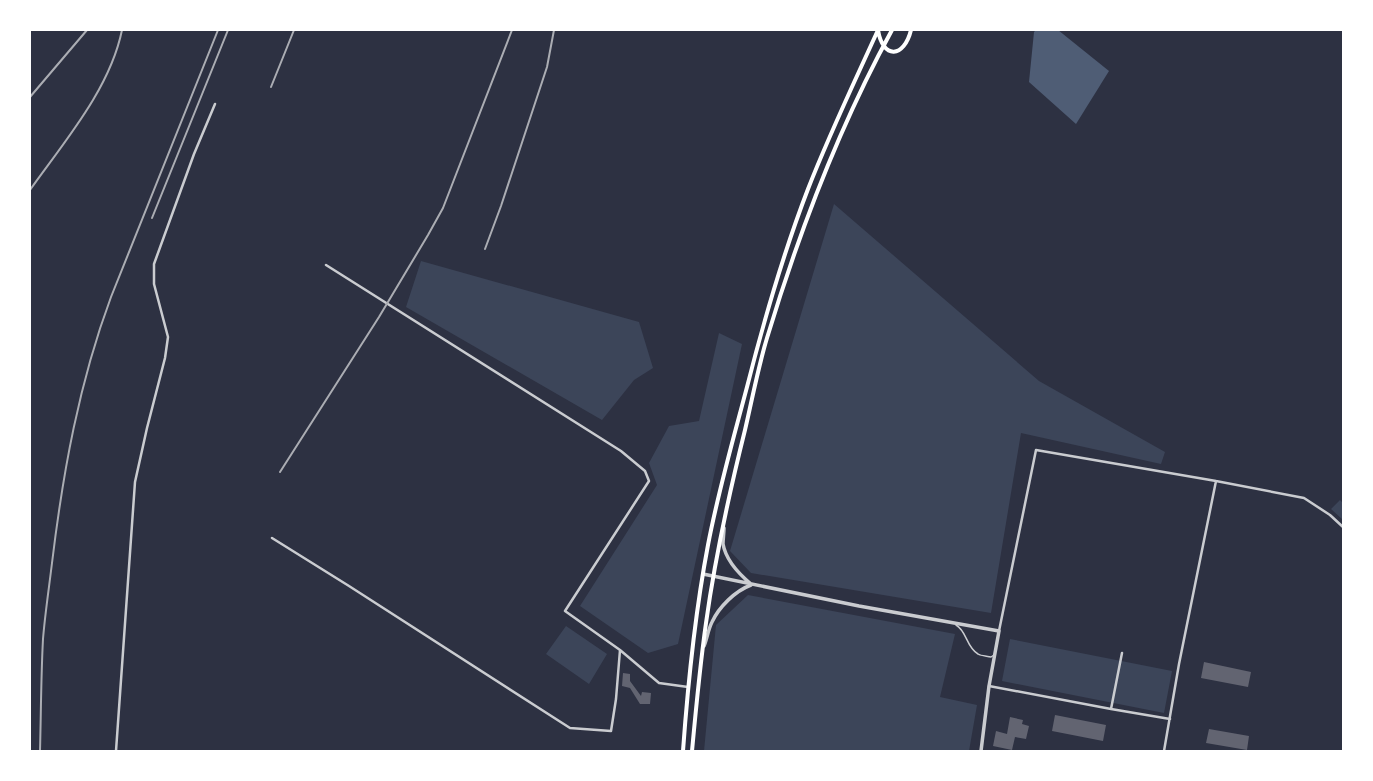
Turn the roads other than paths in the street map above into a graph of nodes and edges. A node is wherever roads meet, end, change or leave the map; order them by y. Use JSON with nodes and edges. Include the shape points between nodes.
{"nodes":[{"id":1,"x":878,"y":30,"type":"edge"},
{"id":2,"x":892,"y":30,"type":"edge"},
{"id":3,"x":911,"y":30,"type":"edge"},
{"id":4,"x":883,"y":47,"type":"junction"},
{"id":5,"x":215,"y":104,"type":"dead end"},
{"id":6,"x":326,"y":265,"type":"dead end"},
{"id":7,"x":1216,"y":481,"type":"junction"},
{"id":8,"x":724,"y":522,"type":"junction"},
{"id":9,"x":1343,"y":527,"type":"edge"},
{"id":10,"x":272,"y":538,"type":"dead end"},
{"id":11,"x":703,"y":574,"type":"junction"},
{"id":12,"x":714,"y":576,"type":"junction"},
{"id":13,"x":752,"y":585,"type":"junction"},
{"id":14,"x":953,"y":623,"type":"junction"},
{"id":15,"x":999,"y":631,"type":"junction"},
{"id":16,"x":620,"y":650,"type":"junction"},
{"id":17,"x":702,"y":652,"type":"junction"},
{"id":18,"x":1122,"y":653,"type":"dead end"},
{"id":19,"x":995,"y":654,"type":"junction"},
{"id":20,"x":989,"y":686,"type":"junction"},
{"id":21,"x":688,"y":687,"type":"junction"},
{"id":22,"x":1111,"y":710,"type":"junction"},
{"id":23,"x":1170,"y":719,"type":"junction"},
{"id":24,"x":116,"y":751,"type":"edge"},
{"id":25,"x":683,"y":751,"type":"edge"},
{"id":26,"x":692,"y":751,"type":"edge"},
{"id":27,"x":981,"y":751,"type":"edge"},
{"id":28,"x":1164,"y":751,"type":"edge"}],
"edges":[{"from":1,"to":4,"type":"main road"},
{"from":1,"to":11,"type":"main road","via":[[827,143],[778,278],[723,479]]},
{"from":2,"to":4,"type":"main road"},
{"from":3,"to":4,"type":"main road","via":[[901,50],[893,52]]},
{"from":4,"to":8,"type":"main road","via":[[817,194],[785,281],[766,340]]},
{"from":5,"to":24,"type":"street","via":[[154,264],[154,284],[168,337],[135,482]]},
{"from":6,"to":16,"type":"street","via":[[621,451],[645,471],[649,481],[565,611]]},
{"from":7,"to":9,"type":"street","via":[[1304,498]]},
{"from":7,"to":15,"type":"street","via":[[1036,450]]},
{"from":7,"to":23,"type":"street"},
{"from":8,"to":12,"type":"main road"},
{"from":8,"to":13,"type":"street","via":[[723,544],[726,553],[739,574]]},
{"from":10,"to":16,"type":"street","via":[[570,728],[611,731]]},
{"from":11,"to":12,"type":"street"},
{"from":11,"to":21,"type":"main road"},
{"from":12,"to":13,"type":"street"},
{"from":12,"to":17,"type":"main road"},
{"from":13,"to":14,"type":"street"},
{"from":13,"to":17,"type":"street","via":[[733,596],[716,616]]},
{"from":14,"to":15,"type":"street"},
{"from":14,"to":19,"type":"lane","via":[[961,628],[970,646],[978,654],[991,657]]},
{"from":15,"to":19,"type":"street"},
{"from":16,"to":21,"type":"street","via":[[659,683]]},
{"from":17,"to":26,"type":"main road"},
{"from":18,"to":22,"type":"street"},
{"from":19,"to":20,"type":"street"},
{"from":20,"to":22,"type":"street"},
{"from":20,"to":27,"type":"street"},
{"from":21,"to":25,"type":"main road"},
{"from":22,"to":23,"type":"street"},
{"from":23,"to":28,"type":"street"}]}
